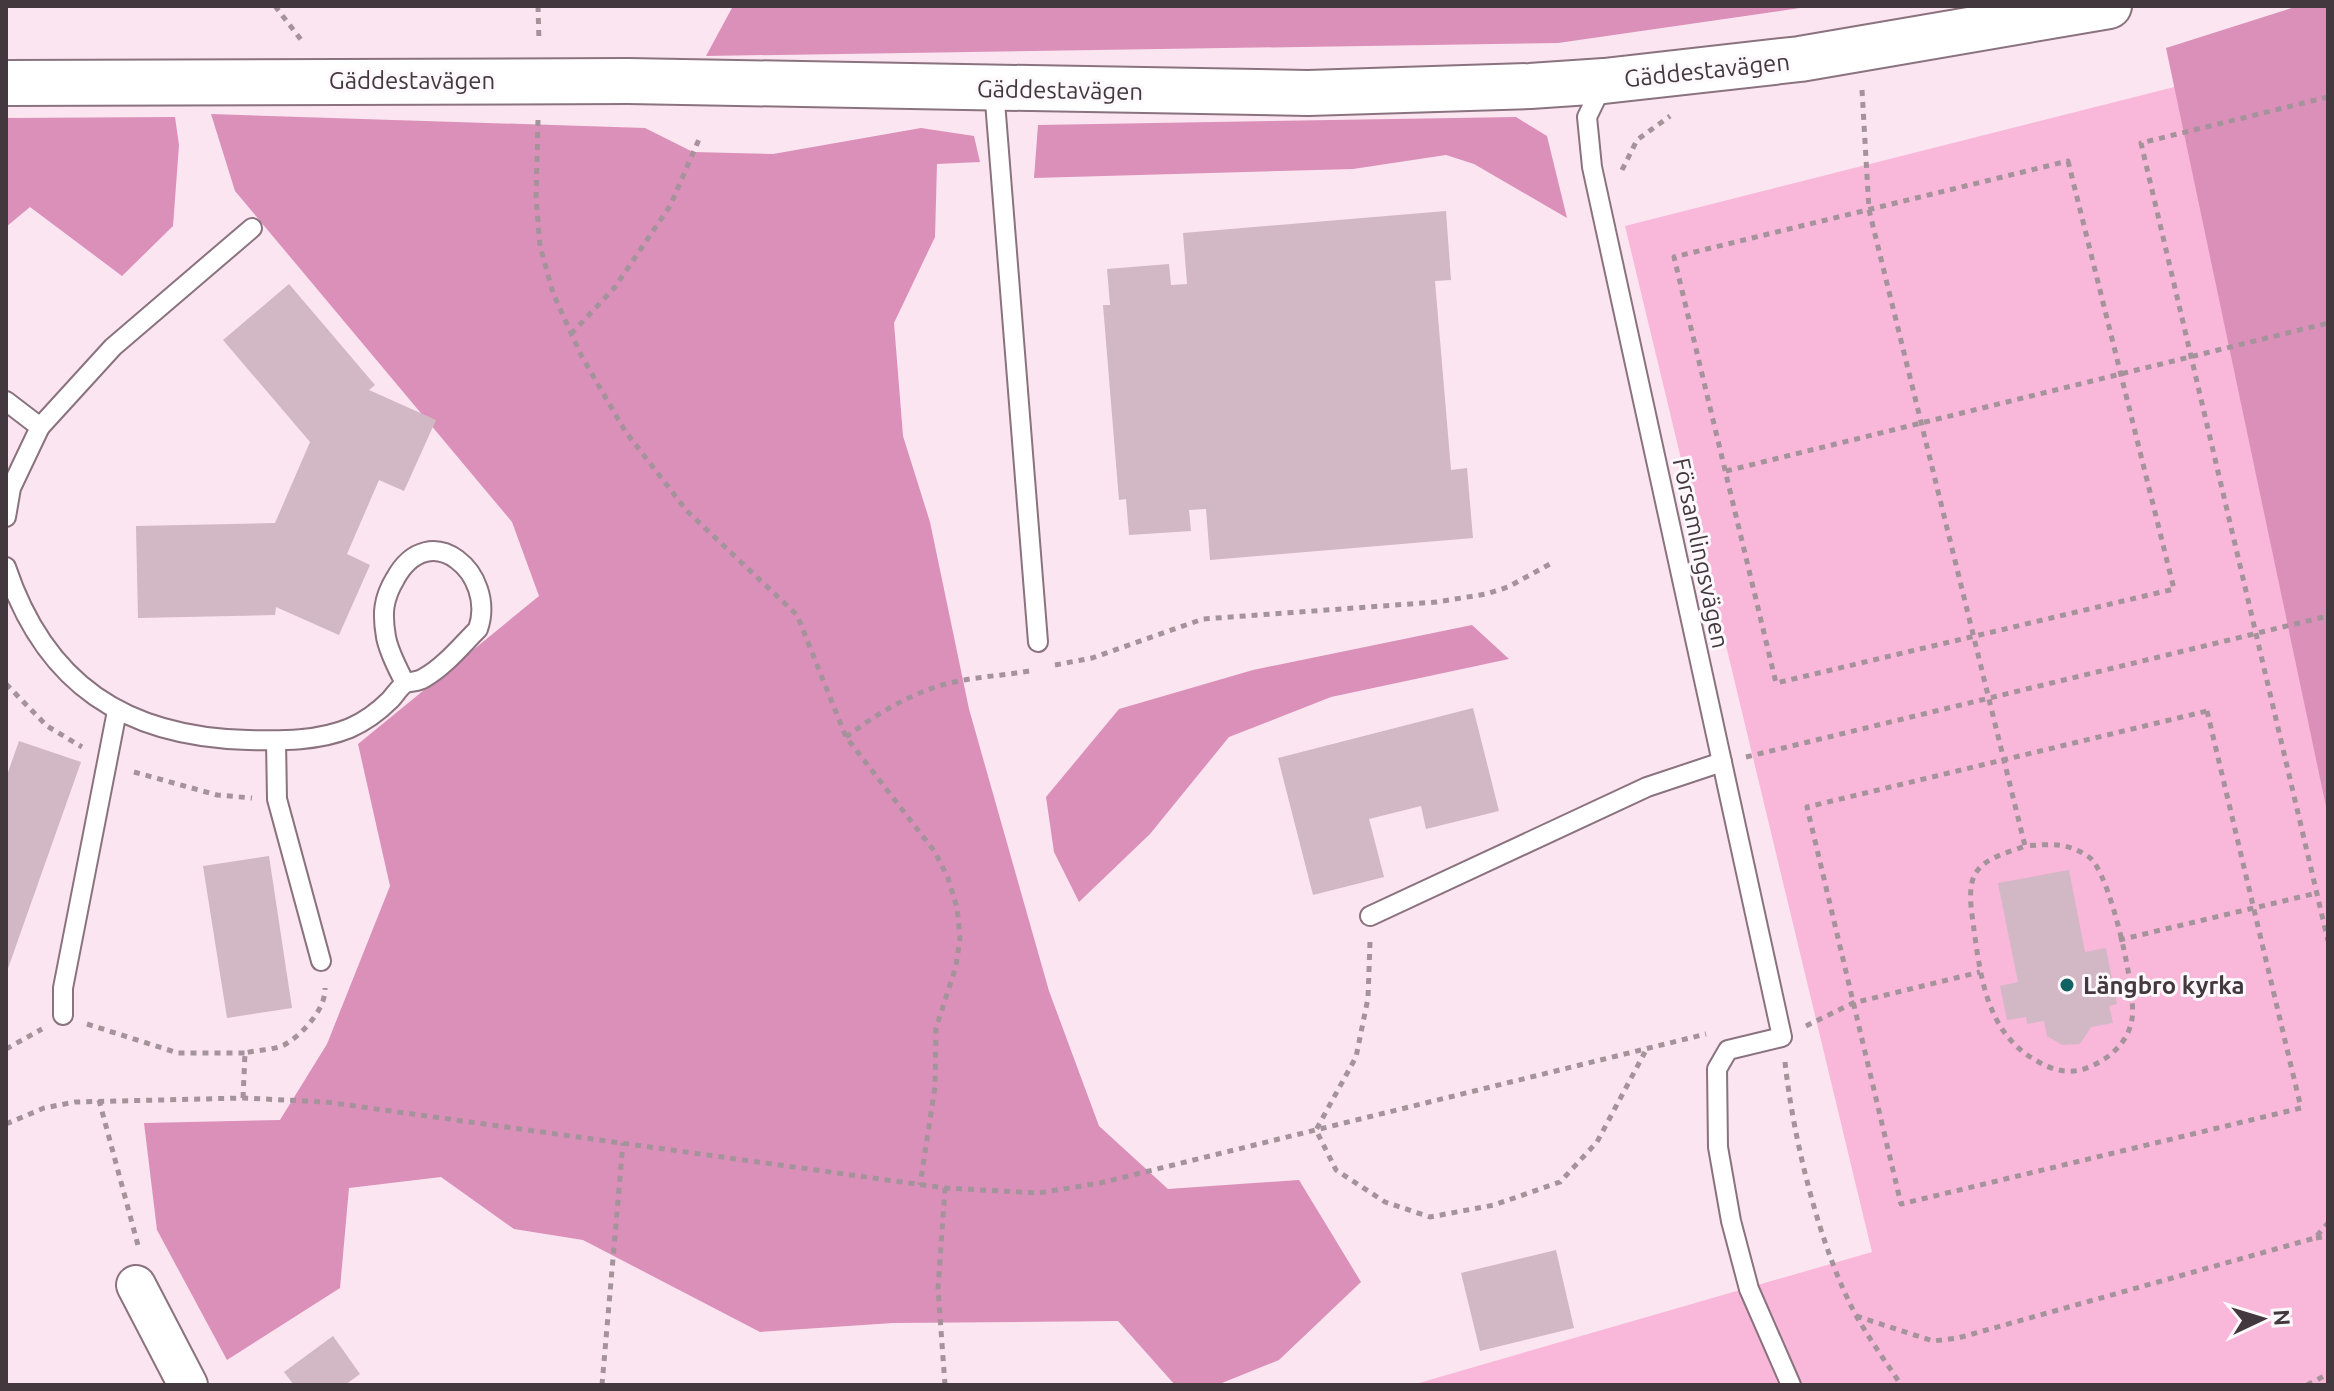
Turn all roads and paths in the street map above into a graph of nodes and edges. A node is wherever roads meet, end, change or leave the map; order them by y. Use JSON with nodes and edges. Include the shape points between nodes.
{"nodes":[{"id":1,"x":275,"y":6,"type":"edge"},
{"id":2,"x":538,"y":6,"type":"edge"},
{"id":3,"x":2109,"y":6,"type":"edge"},
{"id":4,"x":302,"y":42,"type":"dead end"},
{"id":5,"x":539,"y":56,"type":"dead end"},
{"id":6,"x":1861,"y":80,"type":"dead end"},
{"id":7,"x":1604,"y":81,"type":"junction"},
{"id":8,"x":6,"y":83,"type":"edge"},
{"id":9,"x":994,"y":89,"type":"junction"},
{"id":10,"x":2328,"y":97,"type":"edge"},
{"id":11,"x":538,"y":107,"type":"dead end"},
{"id":12,"x":1679,"y":110,"type":"dead end"},
{"id":13,"x":700,"y":137,"type":"dead end"},
{"id":14,"x":1622,"y":171,"type":"dead end"},
{"id":15,"x":1869,"y":210,"type":"junction"},
{"id":16,"x":252,"y":228,"type":"dead end"},
{"id":17,"x":2328,"y":323,"type":"edge"},
{"id":18,"x":571,"y":334,"type":"junction"},
{"id":19,"x":2191,"y":357,"type":"junction"},
{"id":20,"x":2121,"y":375,"type":"junction"},
{"id":21,"x":6,"y":401,"type":"edge"},
{"id":22,"x":1922,"y":423,"type":"junction"},
{"id":23,"x":40,"y":427,"type":"junction"},
{"id":24,"x":1726,"y":471,"type":"junction"},
{"id":25,"x":6,"y":517,"type":"edge"},
{"id":26,"x":1550,"y":564,"type":"dead end"},
{"id":27,"x":6,"y":567,"type":"edge"},
{"id":28,"x":12,"y":607,"type":"edge"},
{"id":29,"x":2328,"y":616,"type":"edge"},
{"id":30,"x":2256,"y":634,"type":"junction"},
{"id":31,"x":1974,"y":636,"type":"junction"},
{"id":32,"x":1038,"y":642,"type":"dead end"},
{"id":33,"x":1051,"y":666,"type":"dead end"},
{"id":34,"x":1040,"y":668,"type":"dead end"},
{"id":35,"x":405,"y":683,"type":"junction"},
{"id":36,"x":1989,"y":698,"type":"junction"},
{"id":37,"x":117,"y":711,"type":"junction"},
{"id":38,"x":846,"y":737,"type":"junction"},
{"id":39,"x":276,"y":741,"type":"junction"},
{"id":40,"x":2004,"y":760,"type":"junction"},
{"id":41,"x":1722,"y":762,"type":"junction"},
{"id":42,"x":2025,"y":846,"type":"junction"},
{"id":43,"x":2317,"y":893,"type":"junction"},
{"id":44,"x":2254,"y":908,"type":"junction"},
{"id":45,"x":1370,"y":916,"type":"joint"},
{"id":46,"x":2119,"y":940,"type":"junction"},
{"id":47,"x":2328,"y":941,"type":"edge"},
{"id":48,"x":321,"y":961,"type":"joint"},
{"id":49,"x":1980,"y":972,"type":"junction"},
{"id":50,"x":1853,"y":1003,"type":"junction"},
{"id":51,"x":63,"y":1015,"type":"junction"},
{"id":52,"x":1716,"y":1031,"type":"dead end"},
{"id":53,"x":1782,"y":1037,"type":"junction"},
{"id":54,"x":6,"y":1049,"type":"edge"},
{"id":55,"x":1645,"y":1051,"type":"junction"},
{"id":56,"x":245,"y":1053,"type":"junction"},
{"id":57,"x":243,"y":1098,"type":"junction"},
{"id":58,"x":99,"y":1100,"type":"junction"},
{"id":59,"x":6,"y":1124,"type":"edge"},
{"id":60,"x":1316,"y":1130,"type":"junction"},
{"id":61,"x":623,"y":1143,"type":"junction"},
{"id":62,"x":920,"y":1185,"type":"junction"},
{"id":63,"x":945,"y":1188,"type":"junction"},
{"id":64,"x":2328,"y":1223,"type":"edge"},
{"id":65,"x":2328,"y":1236,"type":"edge"},
{"id":66,"x":2315,"y":1238,"type":"junction"},
{"id":67,"x":136,"y":1285,"type":"joint"},
{"id":68,"x":1856,"y":1316,"type":"junction"},
{"id":69,"x":2328,"y":1374,"type":"edge"},
{"id":70,"x":188,"y":1385,"type":"edge"},
{"id":71,"x":602,"y":1385,"type":"edge"},
{"id":72,"x":945,"y":1385,"type":"edge"},
{"id":73,"x":1791,"y":1385,"type":"edge"},
{"id":74,"x":1901,"y":1385,"type":"edge"},
{"id":75,"x":2307,"y":1385,"type":"edge"}],
"edges":[{"from":1,"to":4,"type":"path"},
{"from":2,"to":5,"type":"path"},
{"from":3,"to":7,"type":"street","name":"Gäddestavägen","via":[[1800,59]]},
{"from":6,"to":15,"type":"path"},
{"from":7,"to":9,"type":"street","name":"Gäddestavägen","via":[[1308,93]]},
{"from":7,"to":41,"type":"lane","name":"Församlingsvägen","via":[[1587,117],[1592,167]]},
{"from":8,"to":9,"type":"street","name":"Gäddestavägen","via":[[597,80]]},
{"from":9,"to":32,"type":"lane"},
{"from":10,"to":19,"type":"path","via":[[2141,143]]},
{"from":11,"to":18,"type":"path","via":[[540,246]]},
{"from":12,"to":14,"type":"path","via":[[1637,140]]},
{"from":13,"to":18,"type":"path","via":[[670,206],[615,287]]},
{"from":15,"to":20,"type":"path","via":[[2068,161]]},
{"from":15,"to":22,"type":"path"},
{"from":15,"to":24,"type":"path","via":[[1674,257]]},
{"from":16,"to":23,"type":"lane","via":[[113,347]]},
{"from":17,"to":19,"type":"path"},
{"from":18,"to":38,"type":"path","via":[[625,431],[687,511],[797,615]]},
{"from":19,"to":20,"type":"path"},
{"from":19,"to":30,"type":"path"},
{"from":20,"to":22,"type":"path"},
{"from":20,"to":31,"type":"path","via":[[2174,589]]},
{"from":21,"to":23,"type":"lane"},
{"from":22,"to":24,"type":"path"},
{"from":22,"to":31,"type":"path"},
{"from":23,"to":25,"type":"lane","via":[[11,488]]},
{"from":24,"to":31,"type":"path","via":[[1776,683]]},
{"from":26,"to":33,"type":"path","via":[[1486,594],[1203,619],[1092,658]]},
{"from":27,"to":28,"type":"lane"},
{"from":28,"to":37,"type":"lane","via":[[69,676]]},
{"from":29,"to":30,"type":"path"},
{"from":30,"to":36,"type":"path"},
{"from":30,"to":43,"type":"path"},
{"from":31,"to":36,"type":"path"},
{"from":34,"to":38,"type":"path","via":[[956,681],[924,692],[876,714]]},
{"from":35,"to":35,"type":"lane","via":[[422,680],[441,666],[478,629],[482,617],[478,586],[469,571],[439,551],[418,552],[403,563],[383,599],[387,642]]},
{"from":35,"to":39,"type":"lane","via":[[370,719],[347,730]]},
{"from":36,"to":40,"type":"path"},
{"from":36,"to":41,"type":"path"},
{"from":37,"to":39,"type":"lane","via":[[166,729],[217,739]]},
{"from":37,"to":51,"type":"lane","via":[[63,988]]},
{"from":38,"to":62,"type":"path","via":[[935,852],[957,908],[960,937],[936,1028],[935,1087]]},
{"from":39,"to":48,"type":"lane","via":[[277,799]]},
{"from":40,"to":42,"type":"path"},
{"from":40,"to":44,"type":"path","via":[[2207,711]]},
{"from":40,"to":50,"type":"path","via":[[1807,807]]},
{"from":41,"to":45,"type":"lane","via":[[1647,787]]},
{"from":41,"to":53,"type":"lane","name":"Församlingsvägen"},
{"from":42,"to":46,"type":"path","via":[[2064,843],[2092,859],[2105,881]]},
{"from":42,"to":49,"type":"path","via":[[1995,857],[1977,871],[1971,888]]},
{"from":43,"to":44,"type":"path"},
{"from":43,"to":47,"type":"path"},
{"from":44,"to":46,"type":"path"},
{"from":44,"to":50,"type":"path","via":[[2301,1108],[1901,1204]]},
{"from":45,"to":60,"type":"path","via":[[1368,998],[1356,1057]]},
{"from":46,"to":49,"type":"path","via":[[2132,1021],[2115,1052],[2083,1069],[2051,1069],[2015,1045],[1997,1023]]},
{"from":48,"to":56,"type":"path","via":[[325,994],[310,1024],[283,1046]]},
{"from":49,"to":50,"type":"path"},
{"from":50,"to":53,"type":"path"},
{"from":51,"to":54,"type":"path"},
{"from":51,"to":56,"type":"path","via":[[178,1053]]},
{"from":52,"to":55,"type":"path"},
{"from":53,"to":68,"type":"path","via":[[1789,1099],[1812,1190]]},
{"from":53,"to":73,"type":"lane","via":[[1728,1050],[1717,1069],[1718,1147],[1749,1289]]},
{"from":55,"to":60,"type":"path"},
{"from":55,"to":60,"type":"path","via":[[1597,1142],[1560,1182],[1494,1205],[1430,1217],[1385,1202],[1336,1170]]},
{"from":56,"to":57,"type":"path"},
{"from":57,"to":58,"type":"path"},
{"from":57,"to":61,"type":"path","via":[[326,1102]]},
{"from":58,"to":59,"type":"path","via":[[44,1108]]},
{"from":58,"to":67,"type":"path","via":[[142,1261]]},
{"from":60,"to":63,"type":"path","via":[[1060,1191]]},
{"from":61,"to":62,"type":"path"},
{"from":61,"to":71,"type":"path"},
{"from":62,"to":63,"type":"path"},
{"from":63,"to":72,"type":"path","via":[[938,1289]]},
{"from":64,"to":66,"type":"path"},
{"from":65,"to":66,"type":"path"},
{"from":66,"to":68,"type":"path","via":[[1958,1338],[1933,1341]]},
{"from":67,"to":70,"type":"street"},
{"from":68,"to":74,"type":"path"},
{"from":69,"to":75,"type":"path"}]}
